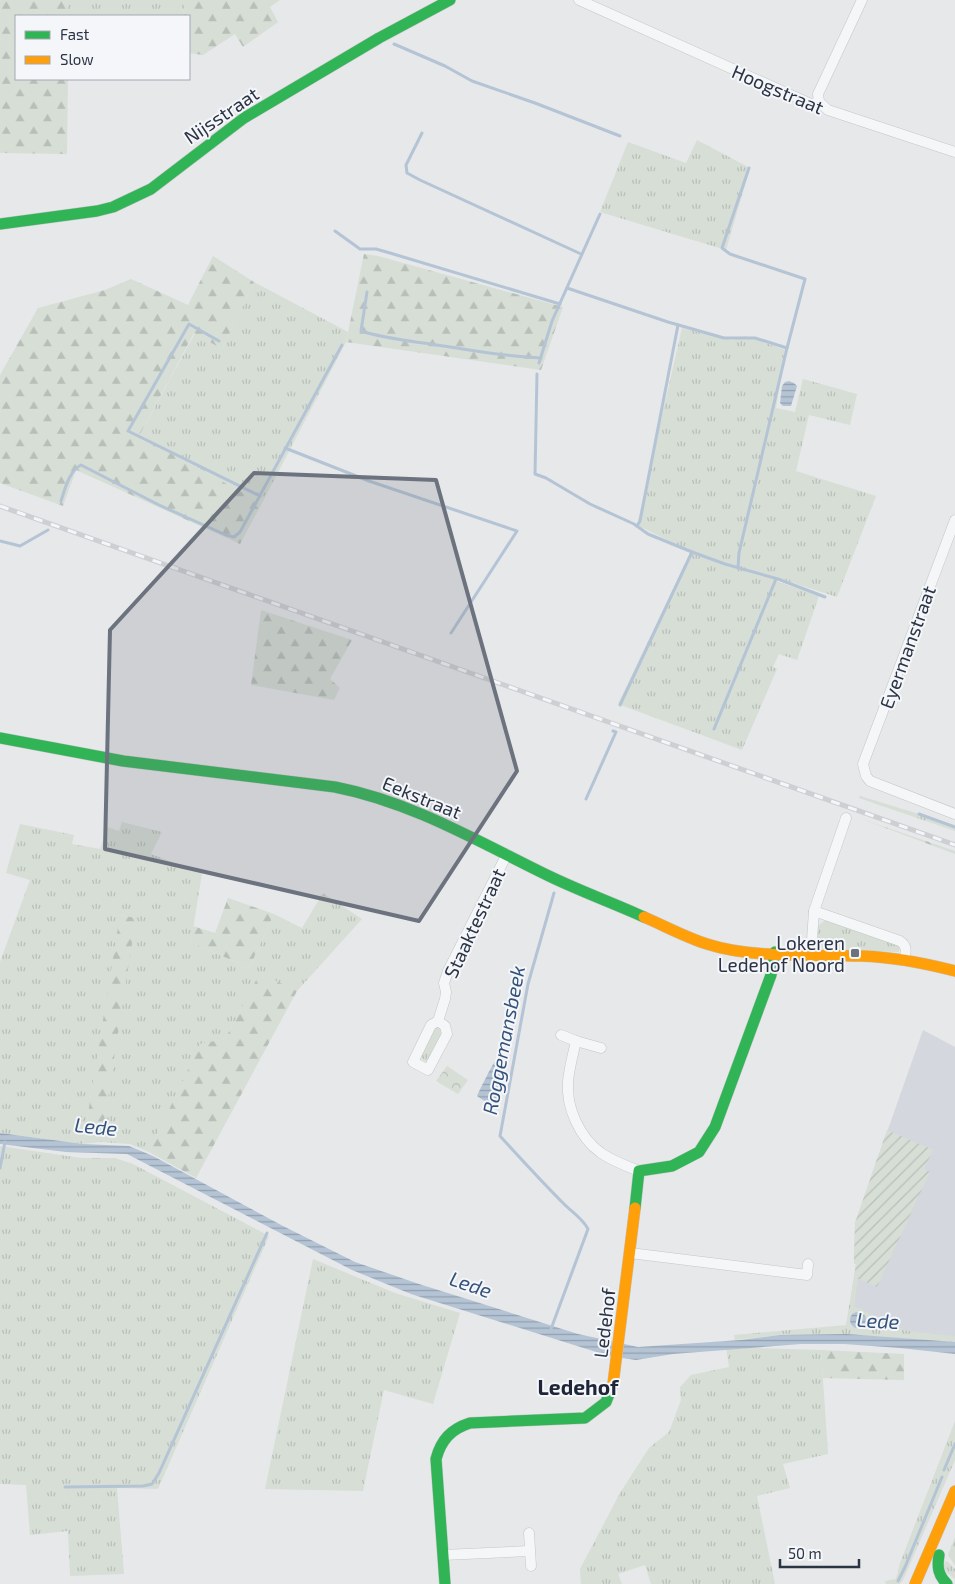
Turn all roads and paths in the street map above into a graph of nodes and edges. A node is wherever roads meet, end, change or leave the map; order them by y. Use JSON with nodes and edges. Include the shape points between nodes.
{"nodes":[{"id":1,"x":450,"y":0,"type":"edge"},
{"id":2,"x":579,"y":0,"type":"edge"},
{"id":3,"x":862,"y":0,"type":"edge"},
{"id":4,"x":819,"y":102,"type":"junction"},
{"id":5,"x":955,"y":152,"type":"edge"},
{"id":6,"x":0,"y":224,"type":"edge"},
{"id":7,"x":955,"y":520,"type":"edge"},
{"id":8,"x":953,"y":532,"type":"edge"},
{"id":9,"x":0,"y":738,"type":"edge"},
{"id":10,"x":955,"y":814,"type":"edge"},
{"id":11,"x":846,"y":818,"type":"dead end"},
{"id":12,"x":507,"y":854,"type":"junction"},
{"id":13,"x":814,"y":911,"type":"junction"},
{"id":14,"x":775,"y":952,"type":"junction"},
{"id":15,"x":811,"y":954,"type":"junction"},
{"id":16,"x":905,"y":958,"type":"junction"},
{"id":17,"x":955,"y":971,"type":"edge"},
{"id":18,"x":438,"y":1021,"type":"dead end"},
{"id":19,"x":561,"y":1035,"type":"dead end"},
{"id":20,"x":576,"y":1041,"type":"junction"},
{"id":21,"x":601,"y":1048,"type":"dead end"},
{"id":22,"x":639,"y":1171,"type":"junction"},
{"id":23,"x":630,"y":1253,"type":"junction"},
{"id":24,"x":808,"y":1264,"type":"dead end"},
{"id":25,"x":955,"y":1491,"type":"edge"},
{"id":26,"x":955,"y":1518,"type":"edge"},
{"id":27,"x":529,"y":1533,"type":"dead end"},
{"id":28,"x":529,"y":1551,"type":"junction"},
{"id":29,"x":443,"y":1555,"type":"junction"},
{"id":30,"x":939,"y":1555,"type":"junction"},
{"id":31,"x":531,"y":1566,"type":"dead end"},
{"id":32,"x":445,"y":1584,"type":"edge"},
{"id":33,"x":915,"y":1584,"type":"edge"},
{"id":34,"x":927,"y":1584,"type":"edge"},
{"id":35,"x":947,"y":1584,"type":"edge"}],
"edges":[{"from":1,"to":6,"type":"street","name":"Nijsstraat","via":[[244,118],[137,197],[97,211]]},
{"from":2,"to":4,"type":"street","name":"Hoogstraat","via":[[811,104]]},
{"from":3,"to":4,"type":"street","via":[[818,94]]},
{"from":4,"to":5,"type":"street","name":"Hoogstraat","via":[[828,110]]},
{"from":7,"to":8,"type":"street","name":"Eyermanstraat"},
{"from":8,"to":10,"type":"street","name":"Eyermanstraat","via":[[863,764],[870,781]]},
{"from":9,"to":12,"type":"street","name":"Eekstraat","via":[[123,760],[360,792],[416,810]]},
{"from":11,"to":13,"type":"street"},
{"from":12,"to":14,"type":"street","name":"Eekstraat","via":[[551,877],[707,944]]},
{"from":12,"to":18,"type":"street","name":"Staaktestraat","via":[[448,971],[444,982],[446,998]]},
{"from":13,"to":15,"type":"street"},
{"from":13,"to":16,"type":"street","via":[[900,941],[905,944]]},
{"from":14,"to":15,"type":"street","name":"Eekstraat"},
{"from":14,"to":22,"type":"street","via":[[772,974],[715,1127],[698,1152],[672,1166]]},
{"from":15,"to":16,"type":"street","name":"Eekstraat"},
{"from":16,"to":17,"type":"street","name":"Eekstraat"},
{"from":19,"to":20,"type":"street"},
{"from":20,"to":21,"type":"street"},
{"from":20,"to":22,"type":"street","via":[[568,1084],[574,1117],[600,1152]]},
{"from":22,"to":23,"type":"street","name":"Ledehof"},
{"from":23,"to":24,"type":"street","via":[[807,1280]]},
{"from":23,"to":29,"type":"street","name":"Ledehof","via":[[612,1392],[602,1409],[586,1418],[470,1423],[444,1438],[436,1459]]},
{"from":25,"to":33,"type":"street"},
{"from":26,"to":30,"type":"street"},
{"from":27,"to":28,"type":"street"},
{"from":28,"to":29,"type":"street"},
{"from":28,"to":31,"type":"street"},
{"from":29,"to":32,"type":"street","name":"Ledehof"},
{"from":30,"to":34,"type":"street"},
{"from":30,"to":35,"type":"street","via":[[937,1570]]}]}
